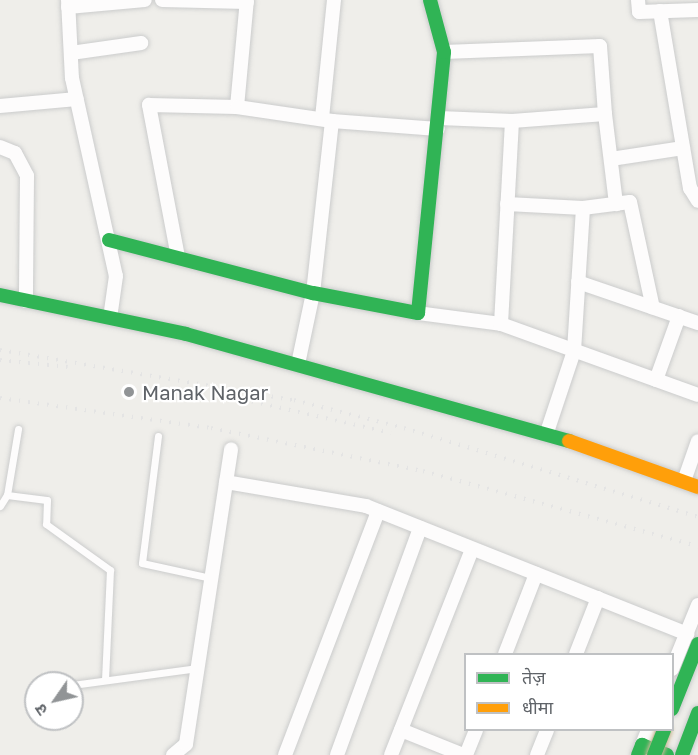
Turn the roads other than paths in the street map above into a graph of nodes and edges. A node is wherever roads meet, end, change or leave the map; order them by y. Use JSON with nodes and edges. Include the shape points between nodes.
{"nodes":[{"id":1,"x":145,"y":0,"type":"edge"},
{"id":2,"x":162,"y":0,"type":"edge"},
{"id":3,"x":334,"y":0,"type":"edge"},
{"id":4,"x":430,"y":0,"type":"edge"},
{"id":5,"x":638,"y":0,"type":"edge"},
{"id":6,"x":247,"y":1,"type":"edge"},
{"id":7,"x":68,"y":4,"type":"edge"},
{"id":8,"x":698,"y":10,"type":"edge"},
{"id":9,"x":660,"y":11,"type":"junction"},
{"id":10,"x":141,"y":44,"type":"dead end"},
{"id":11,"x":71,"y":52,"type":"junction"},
{"id":12,"x":444,"y":52,"type":"junction"},
{"id":13,"x":77,"y":99,"type":"junction"},
{"id":14,"x":0,"y":106,"type":"edge"},
{"id":15,"x":237,"y":106,"type":"junction"},
{"id":16,"x":605,"y":114,"type":"junction"},
{"id":17,"x":327,"y":120,"type":"junction"},
{"id":18,"x":512,"y":122,"type":"junction"},
{"id":19,"x":439,"y":124,"type":"junction"},
{"id":20,"x":0,"y":147,"type":"edge"},
{"id":21,"x":683,"y":148,"type":"junction"},
{"id":22,"x":611,"y":159,"type":"junction"},
{"id":23,"x":698,"y":201,"type":"edge"},
{"id":24,"x":507,"y":204,"type":"junction"},
{"id":25,"x":616,"y":204,"type":"junction"},
{"id":26,"x":583,"y":208,"type":"junction"},
{"id":27,"x":110,"y":240,"type":"junction"},
{"id":28,"x":178,"y":257,"type":"junction"},
{"id":29,"x":578,"y":282,"type":"junction"},
{"id":30,"x":313,"y":294,"type":"junction"},
{"id":31,"x":0,"y":295,"type":"edge"},
{"id":32,"x":26,"y":301,"type":"junction"},
{"id":33,"x":653,"y":308,"type":"junction"},
{"id":34,"x":418,"y":313,"type":"junction"},
{"id":35,"x":679,"y":316,"type":"junction"},
{"id":36,"x":110,"y":318,"type":"junction"},
{"id":37,"x":698,"y":323,"type":"edge"},
{"id":38,"x":501,"y":324,"type":"junction"},
{"id":39,"x":574,"y":351,"type":"junction"},
{"id":40,"x":298,"y":364,"type":"junction"},
{"id":41,"x":656,"y":380,"type":"junction"},
{"id":42,"x":698,"y":395,"type":"edge"},
{"id":43,"x":18,"y":429,"type":"dead end"},
{"id":44,"x":547,"y":432,"type":"junction"},
{"id":45,"x":158,"y":436,"type":"dead end"},
{"id":46,"x":698,"y":441,"type":"edge"},
{"id":47,"x":231,"y":448,"type":"dead end"},
{"id":48,"x":226,"y":482,"type":"junction"},
{"id":49,"x":684,"y":482,"type":"junction"},
{"id":50,"x":698,"y":487,"type":"edge"},
{"id":51,"x":7,"y":495,"type":"junction"},
{"id":52,"x":0,"y":506,"type":"edge"},
{"id":53,"x":378,"y":511,"type":"junction"},
{"id":54,"x":420,"y":528,"type":"junction"},
{"id":55,"x":472,"y":549,"type":"junction"},
{"id":56,"x":536,"y":574,"type":"junction"},
{"id":57,"x":211,"y":578,"type":"junction"},
{"id":58,"x":598,"y":598,"type":"junction"},
{"id":59,"x":698,"y":605,"type":"edge"},
{"id":60,"x":687,"y":634,"type":"junction"},
{"id":61,"x":698,"y":644,"type":"edge"},
{"id":62,"x":505,"y":653,"type":"edge"},
{"id":63,"x":576,"y":653,"type":"edge"},
{"id":64,"x":674,"y":664,"type":"edge"},
{"id":65,"x":198,"y":669,"type":"junction"},
{"id":66,"x":105,"y":680,"type":"junction"},
{"id":67,"x":84,"y":683,"type":"edge"},
{"id":68,"x":674,"y":704,"type":"edge"},
{"id":69,"x":698,"y":713,"type":"edge"},
{"id":70,"x":401,"y":730,"type":"junction"},
{"id":71,"x":475,"y":731,"type":"edge"},
{"id":72,"x":546,"y":731,"type":"edge"},
{"id":73,"x":647,"y":731,"type":"edge"},
{"id":74,"x":663,"y":731,"type":"edge"},
{"id":75,"x":640,"y":750,"type":"edge"},
{"id":76,"x":173,"y":755,"type":"edge"},
{"id":77,"x":285,"y":755,"type":"edge"},
{"id":78,"x":337,"y":755,"type":"edge"},
{"id":79,"x":391,"y":755,"type":"edge"},
{"id":80,"x":464,"y":755,"type":"edge"},
{"id":81,"x":537,"y":755,"type":"edge"},
{"id":82,"x":654,"y":755,"type":"edge"},
{"id":83,"x":667,"y":755,"type":"edge"},
{"id":84,"x":682,"y":755,"type":"edge"}],
"edges":[{"from":1,"to":7,"type":"street"},
{"from":2,"to":6,"type":"street"},
{"from":3,"to":17,"type":"street"},
{"from":4,"to":12,"type":"main road"},
{"from":5,"to":9,"type":"street","via":[[639,12]]},
{"from":6,"to":15,"type":"street"},
{"from":7,"to":11,"type":"street"},
{"from":8,"to":9,"type":"street"},
{"from":9,"to":21,"type":"street"},
{"from":10,"to":11,"type":"street"},
{"from":11,"to":13,"type":"street"},
{"from":12,"to":16,"type":"street","via":[[600,46]]},
{"from":12,"to":19,"type":"main road"},
{"from":13,"to":14,"type":"street"},
{"from":13,"to":27,"type":"street"},
{"from":15,"to":17,"type":"street"},
{"from":15,"to":28,"type":"street","via":[[149,105]]},
{"from":16,"to":18,"type":"street"},
{"from":16,"to":22,"type":"street"},
{"from":17,"to":19,"type":"street"},
{"from":17,"to":30,"type":"street"},
{"from":18,"to":19,"type":"street"},
{"from":18,"to":24,"type":"street"},
{"from":19,"to":34,"type":"main road"},
{"from":20,"to":32,"type":"street","via":[[15,153],[27,176]]},
{"from":21,"to":22,"type":"street"},
{"from":21,"to":23,"type":"street","via":[[690,188]]},
{"from":22,"to":25,"type":"street"},
{"from":24,"to":26,"type":"street"},
{"from":24,"to":38,"type":"street"},
{"from":25,"to":26,"type":"street"},
{"from":25,"to":33,"type":"street","via":[[630,202]]},
{"from":26,"to":29,"type":"street"},
{"from":27,"to":28,"type":"main road"},
{"from":27,"to":36,"type":"street","via":[[116,276]]},
{"from":28,"to":30,"type":"main road"},
{"from":29,"to":33,"type":"street"},
{"from":29,"to":39,"type":"street"},
{"from":30,"to":34,"type":"main road"},
{"from":30,"to":40,"type":"street"},
{"from":31,"to":32,"type":"main road"},
{"from":32,"to":36,"type":"main road"},
{"from":33,"to":35,"type":"street"},
{"from":34,"to":38,"type":"street"},
{"from":35,"to":37,"type":"street"},
{"from":35,"to":41,"type":"street"},
{"from":36,"to":40,"type":"main road"},
{"from":38,"to":39,"type":"street"},
{"from":39,"to":41,"type":"street"},
{"from":39,"to":44,"type":"street"},
{"from":40,"to":44,"type":"main road"},
{"from":41,"to":42,"type":"street"},
{"from":43,"to":51,"type":"lane"},
{"from":44,"to":49,"type":"main road"},
{"from":45,"to":57,"type":"lane","via":[[142,563]]},
{"from":46,"to":49,"type":"street"},
{"from":47,"to":48,"type":"street"},
{"from":48,"to":53,"type":"street"},
{"from":48,"to":57,"type":"street"},
{"from":49,"to":50,"type":"main road"},
{"from":51,"to":52,"type":"lane"},
{"from":51,"to":66,"type":"lane","via":[[47,500],[46,524],[110,570]]},
{"from":53,"to":54,"type":"street"},
{"from":53,"to":77,"type":"street"},
{"from":54,"to":55,"type":"street"},
{"from":54,"to":78,"type":"street"},
{"from":55,"to":56,"type":"street"},
{"from":55,"to":70,"type":"street"},
{"from":56,"to":58,"type":"street"},
{"from":56,"to":62,"type":"street"},
{"from":57,"to":65,"type":"street"},
{"from":58,"to":60,"type":"street"},
{"from":58,"to":63,"type":"street"},
{"from":59,"to":60,"type":"street"},
{"from":60,"to":64,"type":"street"},
{"from":61,"to":68,"type":"main road"},
{"from":65,"to":66,"type":"lane"},
{"from":65,"to":76,"type":"street","via":[[186,744]]},
{"from":66,"to":67,"type":"lane"},
{"from":69,"to":84,"type":"main road"},
{"from":70,"to":79,"type":"street"},
{"from":70,"to":80,"type":"street"},
{"from":71,"to":80,"type":"street"},
{"from":72,"to":81,"type":"street"},
{"from":73,"to":75,"type":"street"},
{"from":74,"to":82,"type":"main road","bridge":true},
{"from":75,"to":83,"type":"main road"}]}
